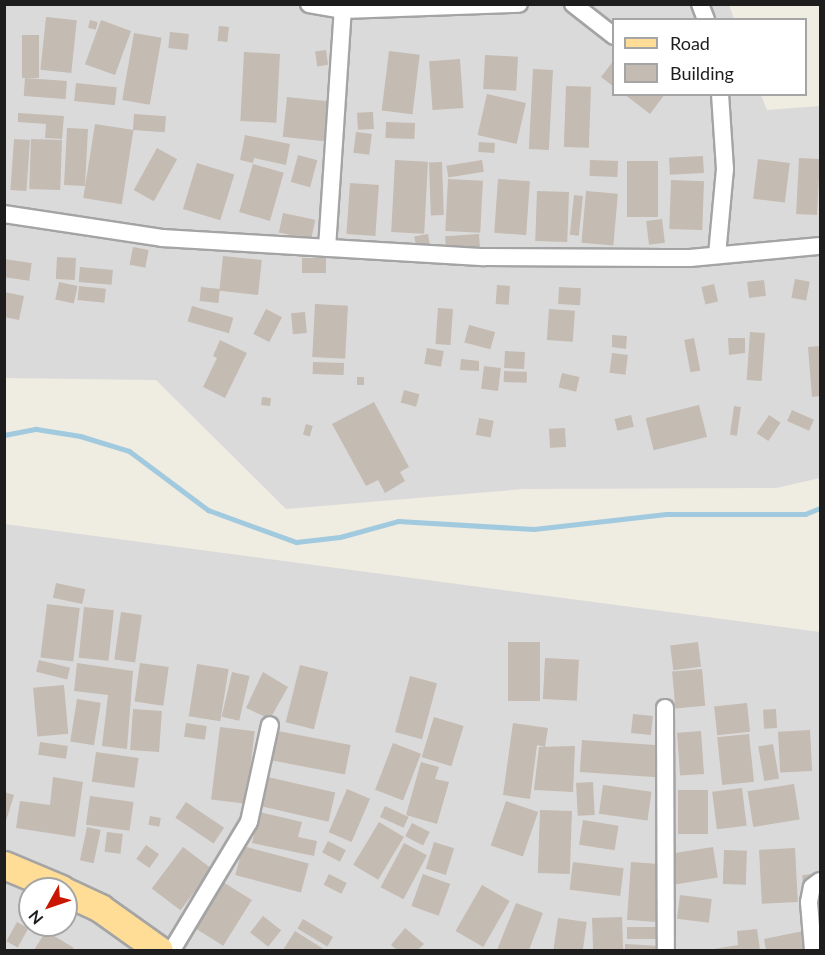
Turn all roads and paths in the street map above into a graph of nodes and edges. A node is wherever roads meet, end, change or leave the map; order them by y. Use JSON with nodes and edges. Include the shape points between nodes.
{"nodes":[{"id":1,"x":309,"y":4,"type":"edge"},
{"id":2,"x":573,"y":4,"type":"edge"},
{"id":3,"x":518,"y":5,"type":"edge"},
{"id":4,"x":343,"y":10,"type":"junction"},
{"id":5,"x":612,"y":34,"type":"edge"},
{"id":6,"x":720,"y":96,"type":"edge"},
{"id":7,"x":4,"y":214,"type":"edge"},
{"id":8,"x":820,"y":246,"type":"edge"},
{"id":9,"x":327,"y":248,"type":"junction"},
{"id":10,"x":717,"y":255,"type":"junction"},
{"id":11,"x":665,"y":708,"type":"dead end"},
{"id":12,"x":270,"y":725,"type":"dead end"},
{"id":13,"x":4,"y":865,"type":"edge"},
{"id":14,"x":32,"y":877,"type":"edge"},
{"id":15,"x":820,"y":881,"type":"edge"},
{"id":16,"x":78,"y":897,"type":"edge"},
{"id":17,"x":159,"y":951,"type":"edge"},
{"id":18,"x":172,"y":951,"type":"edge"},
{"id":19,"x":666,"y":951,"type":"edge"},
{"id":20,"x":813,"y":951,"type":"edge"}],
"edges":[{"from":1,"to":4,"type":"street"},
{"from":2,"to":5,"type":"street"},
{"from":3,"to":4,"type":"street"},
{"from":4,"to":9,"type":"street"},
{"from":6,"to":10,"type":"street","via":[[725,169]]},
{"from":7,"to":9,"type":"street","via":[[162,238]]},
{"from":8,"to":10,"type":"street"},
{"from":9,"to":10,"type":"street","via":[[484,257]]},
{"from":11,"to":19,"type":"street"},
{"from":12,"to":18,"type":"street","via":[[249,822]]},
{"from":13,"to":14,"type":"main road"},
{"from":15,"to":20,"type":"street","via":[[812,887],[809,902]]},
{"from":16,"to":17,"type":"main road","via":[[100,908]]}]}
